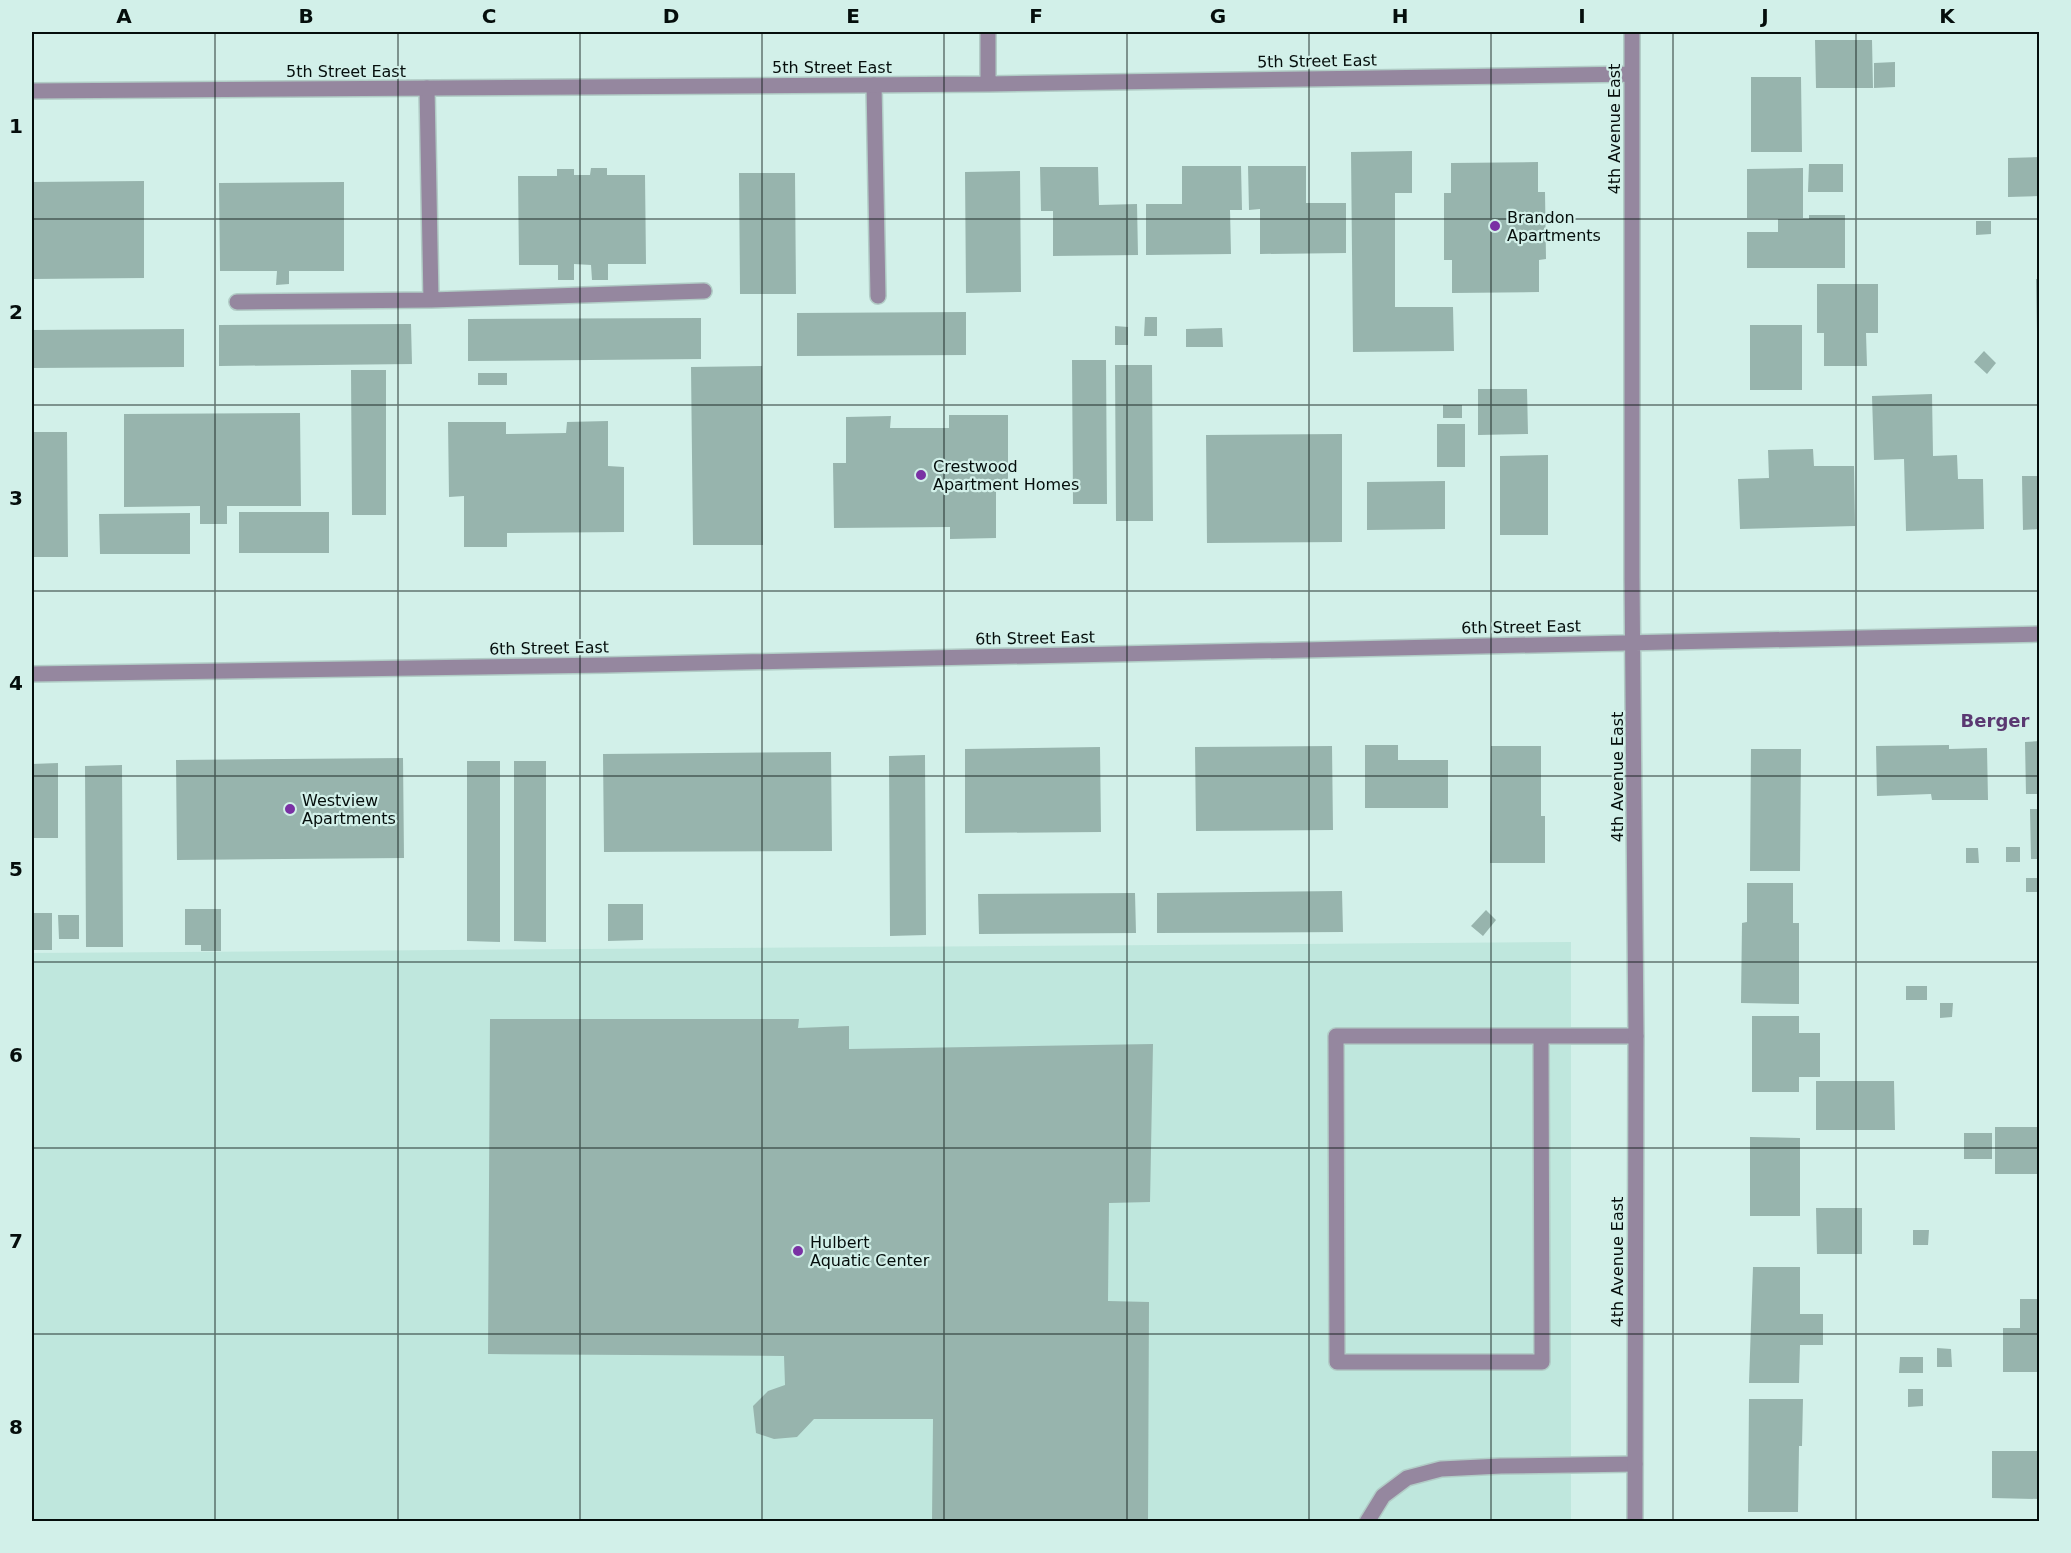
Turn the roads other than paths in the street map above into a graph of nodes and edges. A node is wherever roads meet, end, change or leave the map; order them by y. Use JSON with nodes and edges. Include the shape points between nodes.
{"nodes":[{"id":1,"x":988,"y":32,"type":"edge"},
{"id":2,"x":1632,"y":32,"type":"edge"},
{"id":3,"x":1632,"y":74,"type":"junction"},
{"id":4,"x":988,"y":84,"type":"junction"},
{"id":5,"x":874,"y":85,"type":"junction"},
{"id":6,"x":427,"y":88,"type":"junction"},
{"id":7,"x":32,"y":91,"type":"edge"},
{"id":8,"x":704,"y":291,"type":"dead end"},
{"id":9,"x":878,"y":296,"type":"dead end"},
{"id":10,"x":431,"y":300,"type":"junction"},
{"id":11,"x":237,"y":302,"type":"dead end"},
{"id":12,"x":2040,"y":634,"type":"edge"},
{"id":13,"x":1634,"y":642,"type":"junction"},
{"id":14,"x":32,"y":674,"type":"edge"},
{"id":15,"x":1541,"y":1036,"type":"junction"},
{"id":16,"x":1636,"y":1036,"type":"junction"},
{"id":17,"x":1635,"y":1464,"type":"junction"},
{"id":18,"x":1367,"y":1521,"type":"edge"},
{"id":19,"x":1635,"y":1521,"type":"edge"}],
"edges":[{"from":1,"to":4,"type":"street"},
{"from":2,"to":3,"type":"street","name":"4th Avenue East"},
{"from":3,"to":4,"type":"street","name":"5th Street East"},
{"from":3,"to":13,"type":"street","name":"4th Avenue East"},
{"from":4,"to":5,"type":"street","name":"5th Street East"},
{"from":5,"to":6,"type":"street","name":"5th Street East"},
{"from":5,"to":9,"type":"street"},
{"from":6,"to":7,"type":"street","name":"5th Street East"},
{"from":6,"to":10,"type":"street"},
{"from":8,"to":10,"type":"street"},
{"from":10,"to":11,"type":"street"},
{"from":12,"to":13,"type":"street","name":"6th Street East"},
{"from":13,"to":14,"type":"street","name":"6th Street East"},
{"from":13,"to":16,"type":"street","name":"4th Avenue East"},
{"from":15,"to":15,"type":"street","via":[[1542,1362],[1337,1362],[1336,1036]]},
{"from":15,"to":16,"type":"street"},
{"from":16,"to":17,"type":"street","name":"4th Avenue East"},
{"from":17,"to":18,"type":"street","via":[[1441,1469],[1407,1478],[1383,1496]]},
{"from":17,"to":19,"type":"street","name":"4th Avenue East"}]}
